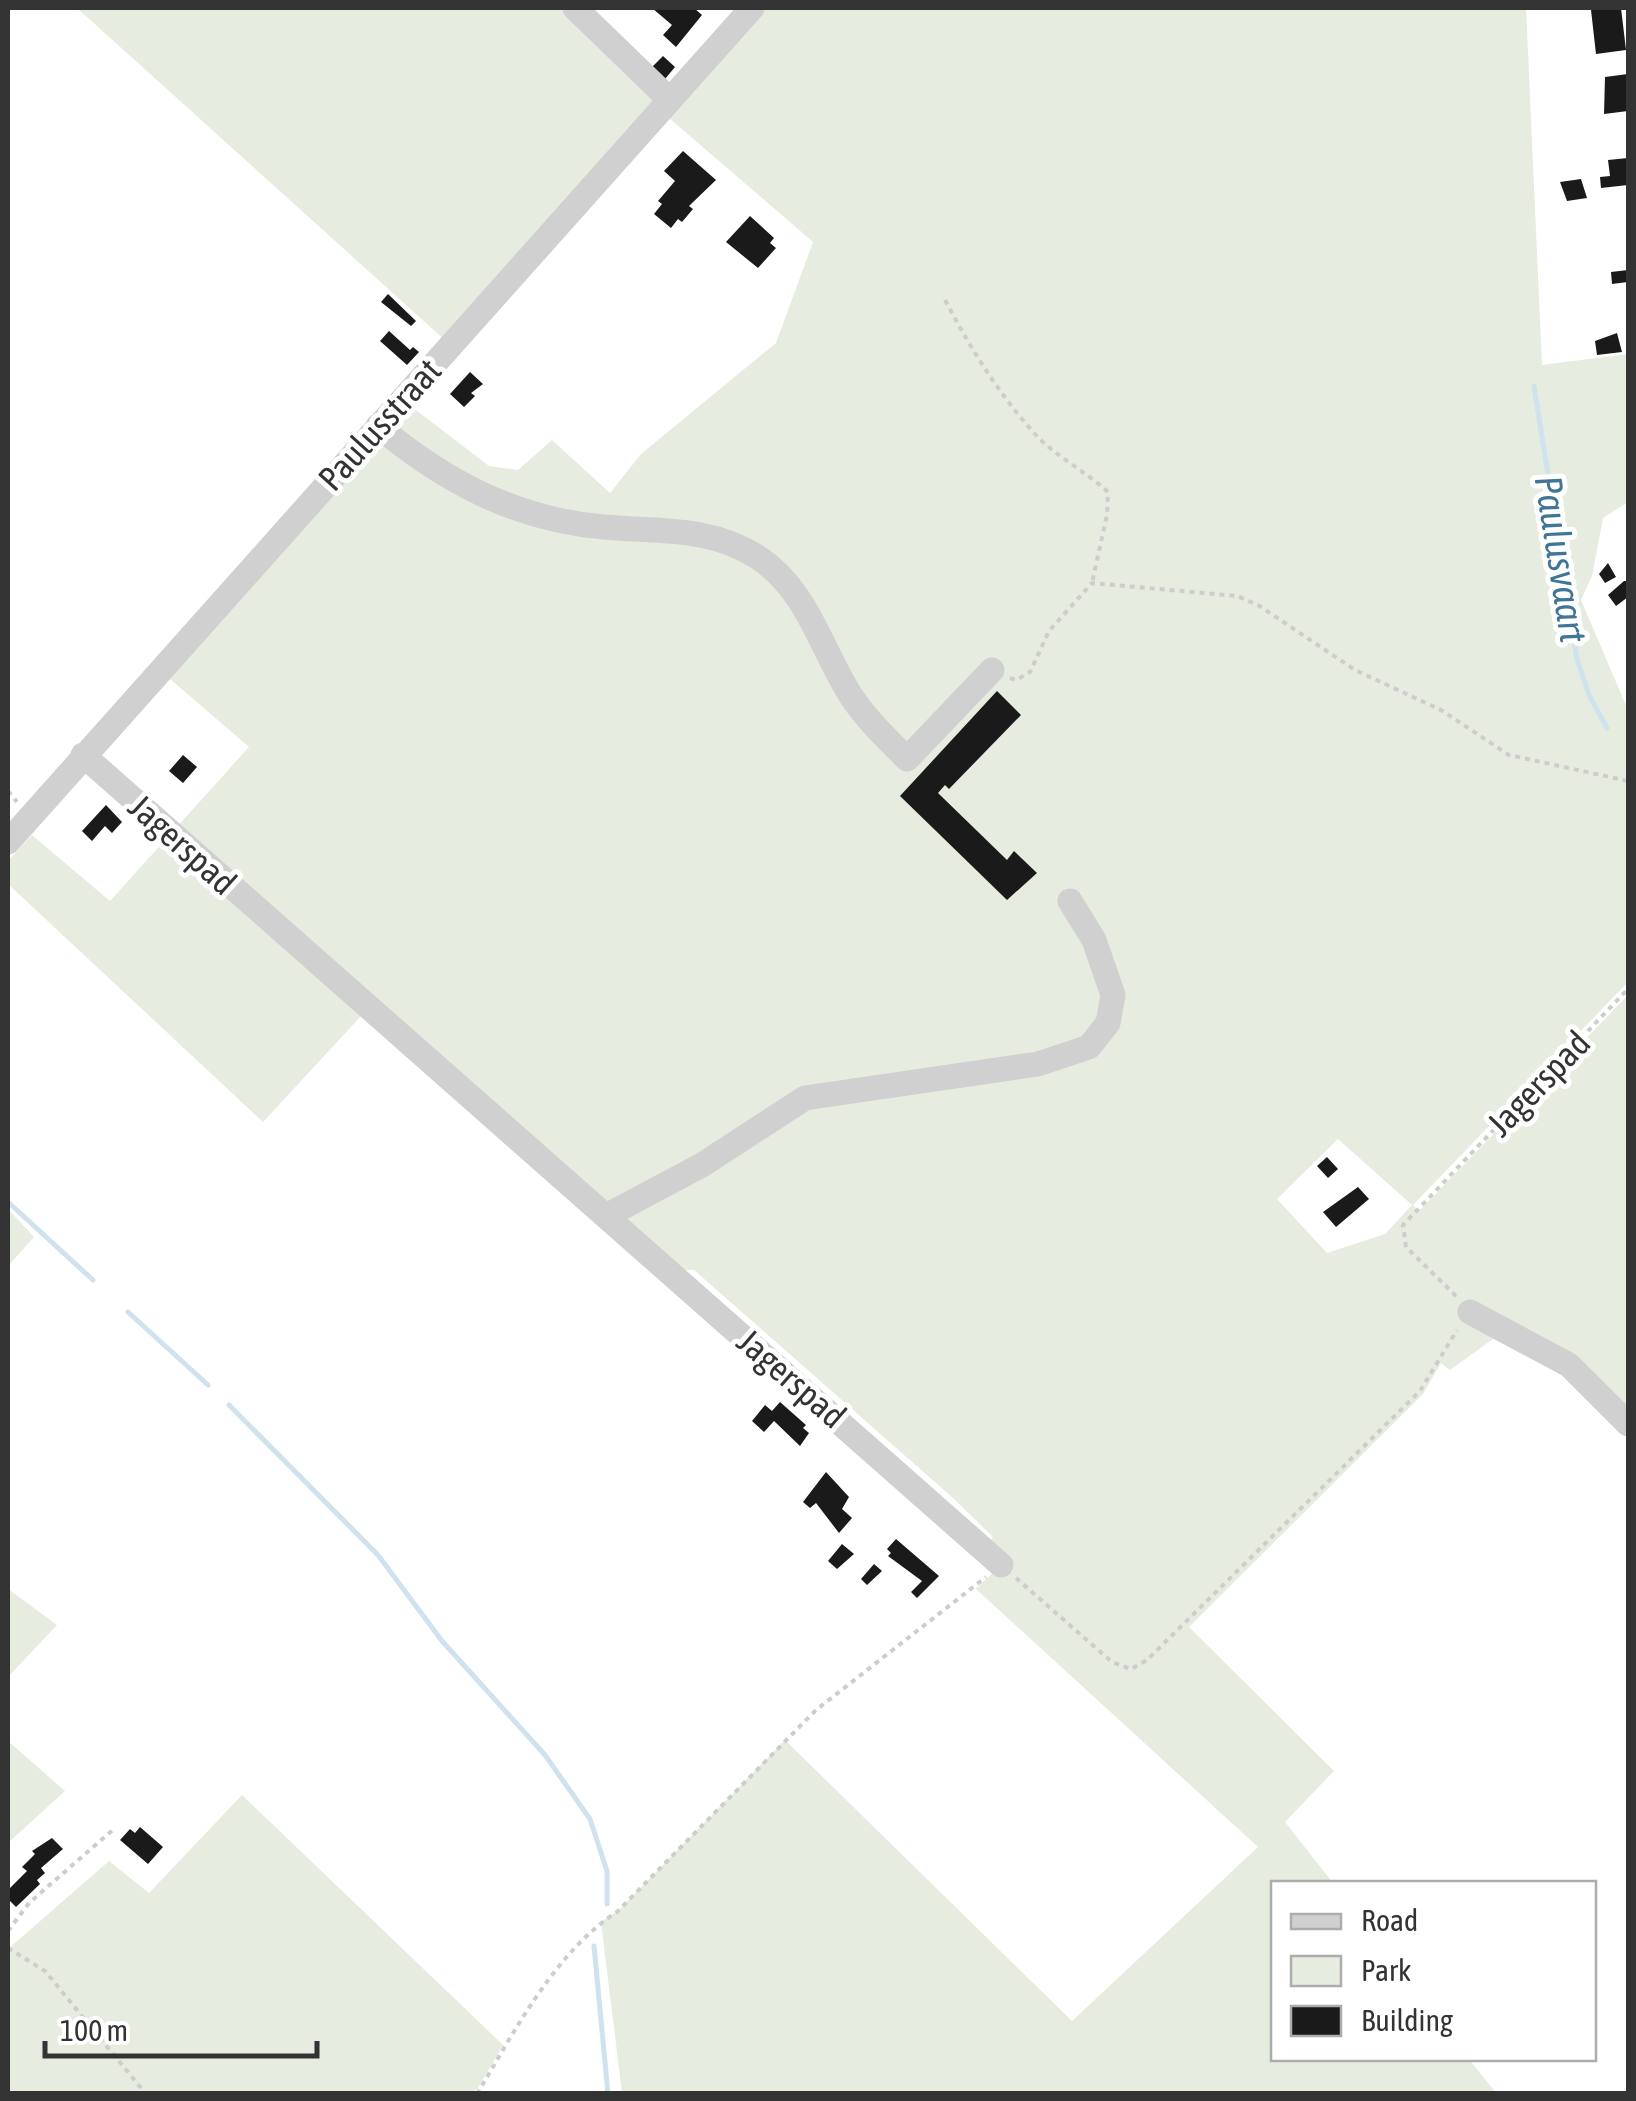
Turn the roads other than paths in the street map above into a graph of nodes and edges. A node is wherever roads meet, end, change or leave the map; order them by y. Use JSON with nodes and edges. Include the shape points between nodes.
{"nodes":[{"id":1,"x":575,"y":8,"type":"edge"},
{"id":2,"x":744,"y":10,"type":"edge"},
{"id":3,"x":669,"y":100,"type":"junction"},
{"id":4,"x":378,"y":426,"type":"junction"},
{"id":5,"x":992,"y":670,"type":"road end"},
{"id":6,"x":84,"y":755,"type":"junction"},
{"id":7,"x":8,"y":842,"type":"edge"},
{"id":8,"x":1070,"y":900,"type":"dead end"},
{"id":9,"x":606,"y":1216,"type":"junction"},
{"id":10,"x":1470,"y":1312,"type":"road end"},
{"id":11,"x":1628,"y":1424,"type":"edge"},
{"id":12,"x":1000,"y":1565,"type":"road end"}],
"edges":[{"from":1,"to":3,"type":"street"},
{"from":2,"to":3,"type":"street","name":"Paulusstraat"},
{"from":3,"to":4,"type":"street","name":"Paulusstraat"},
{"from":4,"to":5,"type":"street","via":[[422,463],[500,503],[601,527],[696,533],[759,558],[792,588],[851,696],[907,759]]},
{"from":4,"to":6,"type":"street","name":"Paulusstraat"},
{"from":6,"to":7,"type":"street","name":"Paulusstraat"},
{"from":6,"to":9,"type":"street","name":"Jagerspad"},
{"from":8,"to":9,"type":"street","via":[[1094,940],[1113,995],[1108,1023],[1089,1047],[1038,1064],[805,1098],[702,1165]]},
{"from":9,"to":12,"type":"street","name":"Jagerspad"},
{"from":10,"to":11,"type":"street","via":[[1569,1365]]}]}
